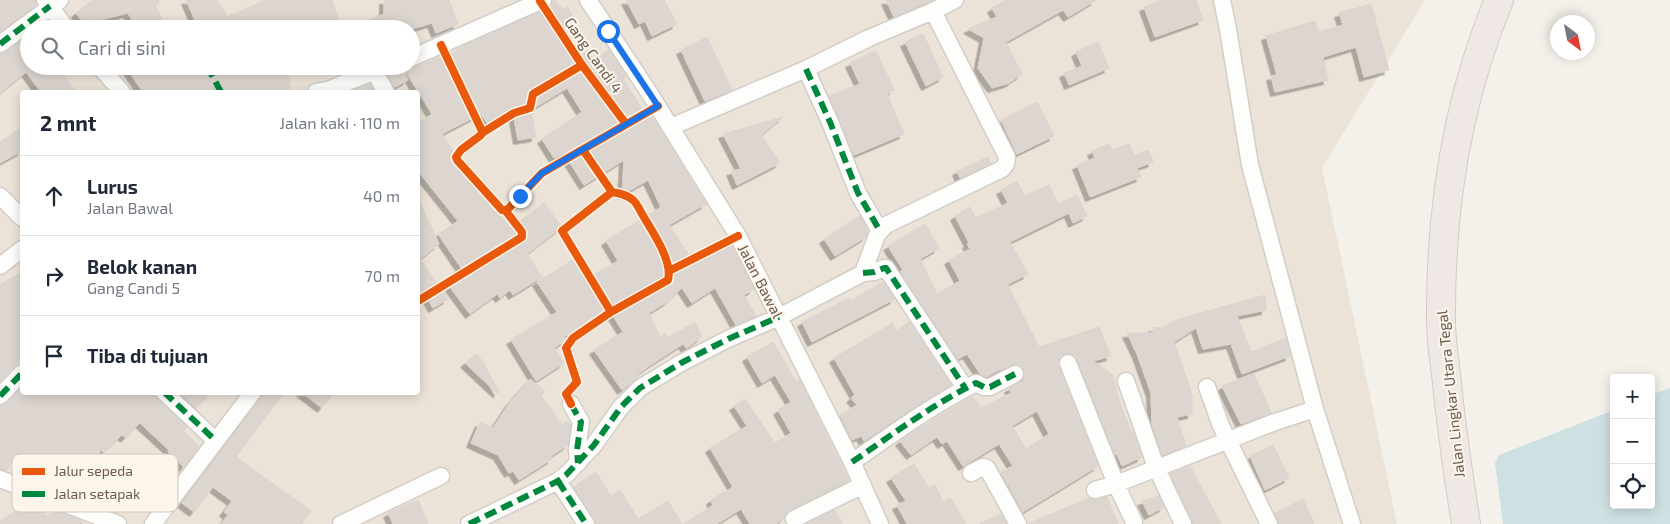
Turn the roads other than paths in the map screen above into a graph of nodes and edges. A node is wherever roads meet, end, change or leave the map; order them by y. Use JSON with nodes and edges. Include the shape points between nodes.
{"nodes":[{"id":1,"x":543,"y":0,"type":"edge"},
{"id":2,"x":588,"y":0,"type":"edge"},
{"id":3,"x":955,"y":0,"type":"edge"},
{"id":4,"x":1222,"y":0,"type":"edge"},
{"id":5,"x":1499,"y":0,"type":"edge"},
{"id":6,"x":52,"y":2,"type":"edge"},
{"id":7,"x":933,"y":11,"type":"junction"},
{"id":8,"x":30,"y":20,"type":"edge"},
{"id":9,"x":62,"y":20,"type":"edge"},
{"id":10,"x":20,"y":28,"type":"edge"},
{"id":11,"x":0,"y":44,"type":"edge"},
{"id":12,"x":420,"y":54,"type":"edge"},
{"id":13,"x":806,"y":69,"type":"junction"},
{"id":14,"x":107,"y":75,"type":"edge"},
{"id":15,"x":365,"y":75,"type":"edge"},
{"id":16,"x":382,"y":75,"type":"edge"},
{"id":17,"x":120,"y":90,"type":"edge"},
{"id":18,"x":328,"y":90,"type":"edge"},
{"id":19,"x":385,"y":90,"type":"edge"},
{"id":20,"x":679,"y":124,"type":"junction"},
{"id":21,"x":0,"y":196,"type":"edge"},
{"id":22,"x":20,"y":216,"type":"edge"},
{"id":23,"x":880,"y":231,"type":"junction"},
{"id":24,"x":20,"y":251,"type":"edge"},
{"id":25,"x":0,"y":266,"type":"edge"},
{"id":26,"x":863,"y":273,"type":"junction"},
{"id":27,"x":782,"y":323,"type":"junction"},
{"id":28,"x":1068,"y":363,"type":"dead end"},
{"id":29,"x":1015,"y":374,"type":"dead end"},
{"id":30,"x":20,"y":375,"type":"edge"},
{"id":31,"x":1126,"y":381,"type":"dead end"},
{"id":32,"x":1207,"y":387,"type":"dead end"},
{"id":33,"x":964,"y":388,"type":"junction"},
{"id":34,"x":167,"y":395,"type":"edge"},
{"id":35,"x":251,"y":395,"type":"edge"},
{"id":36,"x":0,"y":396,"type":"edge"},
{"id":37,"x":571,"y":404,"type":"dead end"},
{"id":38,"x":1315,"y":409,"type":"junction"},
{"id":39,"x":1228,"y":440,"type":"junction"},
{"id":40,"x":216,"y":441,"type":"junction"},
{"id":41,"x":863,"y":454,"type":"junction"},
{"id":42,"x":577,"y":458,"type":"junction"},
{"id":43,"x":1156,"y":467,"type":"junction"},
{"id":44,"x":971,"y":473,"type":"dead end"},
{"id":45,"x":441,"y":476,"type":"dead end"},
{"id":46,"x":0,"y":479,"type":"edge"},
{"id":47,"x":558,"y":481,"type":"junction"},
{"id":48,"x":12,"y":484,"type":"edge"},
{"id":49,"x":1116,"y":484,"type":"junction"},
{"id":50,"x":863,"y":485,"type":"junction"},
{"id":51,"x":1095,"y":490,"type":"dead end"},
{"id":52,"x":178,"y":491,"type":"edge"},
{"id":53,"x":84,"y":512,"type":"edge"},
{"id":54,"x":162,"y":512,"type":"edge"},
{"id":55,"x":794,"y":519,"type":"dead end"},
{"id":56,"x":110,"y":522,"type":"edge"},
{"id":57,"x":1134,"y":522,"type":"dead end"},
{"id":58,"x":153,"y":524,"type":"edge"},
{"id":59,"x":341,"y":524,"type":"edge"},
{"id":60,"x":469,"y":524,"type":"edge"},
{"id":61,"x":586,"y":524,"type":"edge"},
{"id":62,"x":880,"y":524,"type":"edge"},
{"id":63,"x":1018,"y":524,"type":"edge"},
{"id":64,"x":1183,"y":524,"type":"edge"},
{"id":65,"x":1269,"y":524,"type":"edge"},
{"id":66,"x":1352,"y":524,"type":"edge"},
{"id":67,"x":1466,"y":524,"type":"edge"}],
"edges":[{"from":1,"to":12,"type":"street"},
{"from":2,"to":20,"type":"street","name":"Jalan Bawal"},
{"from":3,"to":7,"type":"street"},
{"from":4,"to":38,"type":"street","via":[[1250,165]]},
{"from":5,"to":67,"type":"highway","name":"Jalan Lingkar Utara Tegal","via":[[1469,88],[1454,158],[1444,231],[1440,323]]},
{"from":6,"to":8,"type":"street"},
{"from":6,"to":9,"type":"street"},
{"from":7,"to":13,"type":"street"},
{"from":7,"to":23,"type":"street","via":[[1007,157],[1006,164],[1002,169],[886,225]]},
{"from":10,"to":11,"type":"street"},
{"from":13,"to":20,"type":"street"},
{"from":13,"to":23,"type":"street","via":[[858,193]]},
{"from":14,"to":17,"type":"street"},
{"from":15,"to":18,"type":"street"},
{"from":16,"to":19,"type":"street"},
{"from":20,"to":27,"type":"street","name":"Jalan Bawal"},
{"from":21,"to":22,"type":"street"},
{"from":23,"to":26,"type":"street"},
{"from":24,"to":25,"type":"street"},
{"from":26,"to":27,"type":"street"},
{"from":26,"to":33,"type":"street","via":[[884,268],[888,271]]},
{"from":27,"to":41,"type":"street","name":"Jalan Bawal"},
{"from":27,"to":42,"type":"street","via":[[728,339],[640,388],[621,407],[594,445]]},
{"from":28,"to":49,"type":"street"},
{"from":29,"to":33,"type":"street","via":[[990,387],[976,382]]},
{"from":30,"to":36,"type":"street"},
{"from":31,"to":43,"type":"street"},
{"from":32,"to":39,"type":"street"},
{"from":33,"to":41,"type":"street"},
{"from":34,"to":40,"type":"street"},
{"from":35,"to":40,"type":"street"},
{"from":37,"to":42,"type":"street","via":[[581,422]]},
{"from":38,"to":39,"type":"street"},
{"from":38,"to":66,"type":"street"},
{"from":39,"to":43,"type":"street"},
{"from":39,"to":65,"type":"street"},
{"from":40,"to":52,"type":"street"},
{"from":41,"to":50,"type":"street","name":"Jalan Bawal"},
{"from":42,"to":47,"type":"street"},
{"from":43,"to":49,"type":"street"},
{"from":43,"to":64,"type":"street"},
{"from":44,"to":63,"type":"street","via":[[987,468]]},
{"from":45,"to":59,"type":"street"},
{"from":46,"to":48,"type":"street"},
{"from":47,"to":60,"type":"street"},
{"from":47,"to":61,"type":"street"},
{"from":49,"to":51,"type":"street"},
{"from":49,"to":57,"type":"street"},
{"from":50,"to":55,"type":"street"},
{"from":50,"to":62,"type":"street","name":"Jalan Bawal"},
{"from":53,"to":56,"type":"street"},
{"from":54,"to":58,"type":"street"}]}
